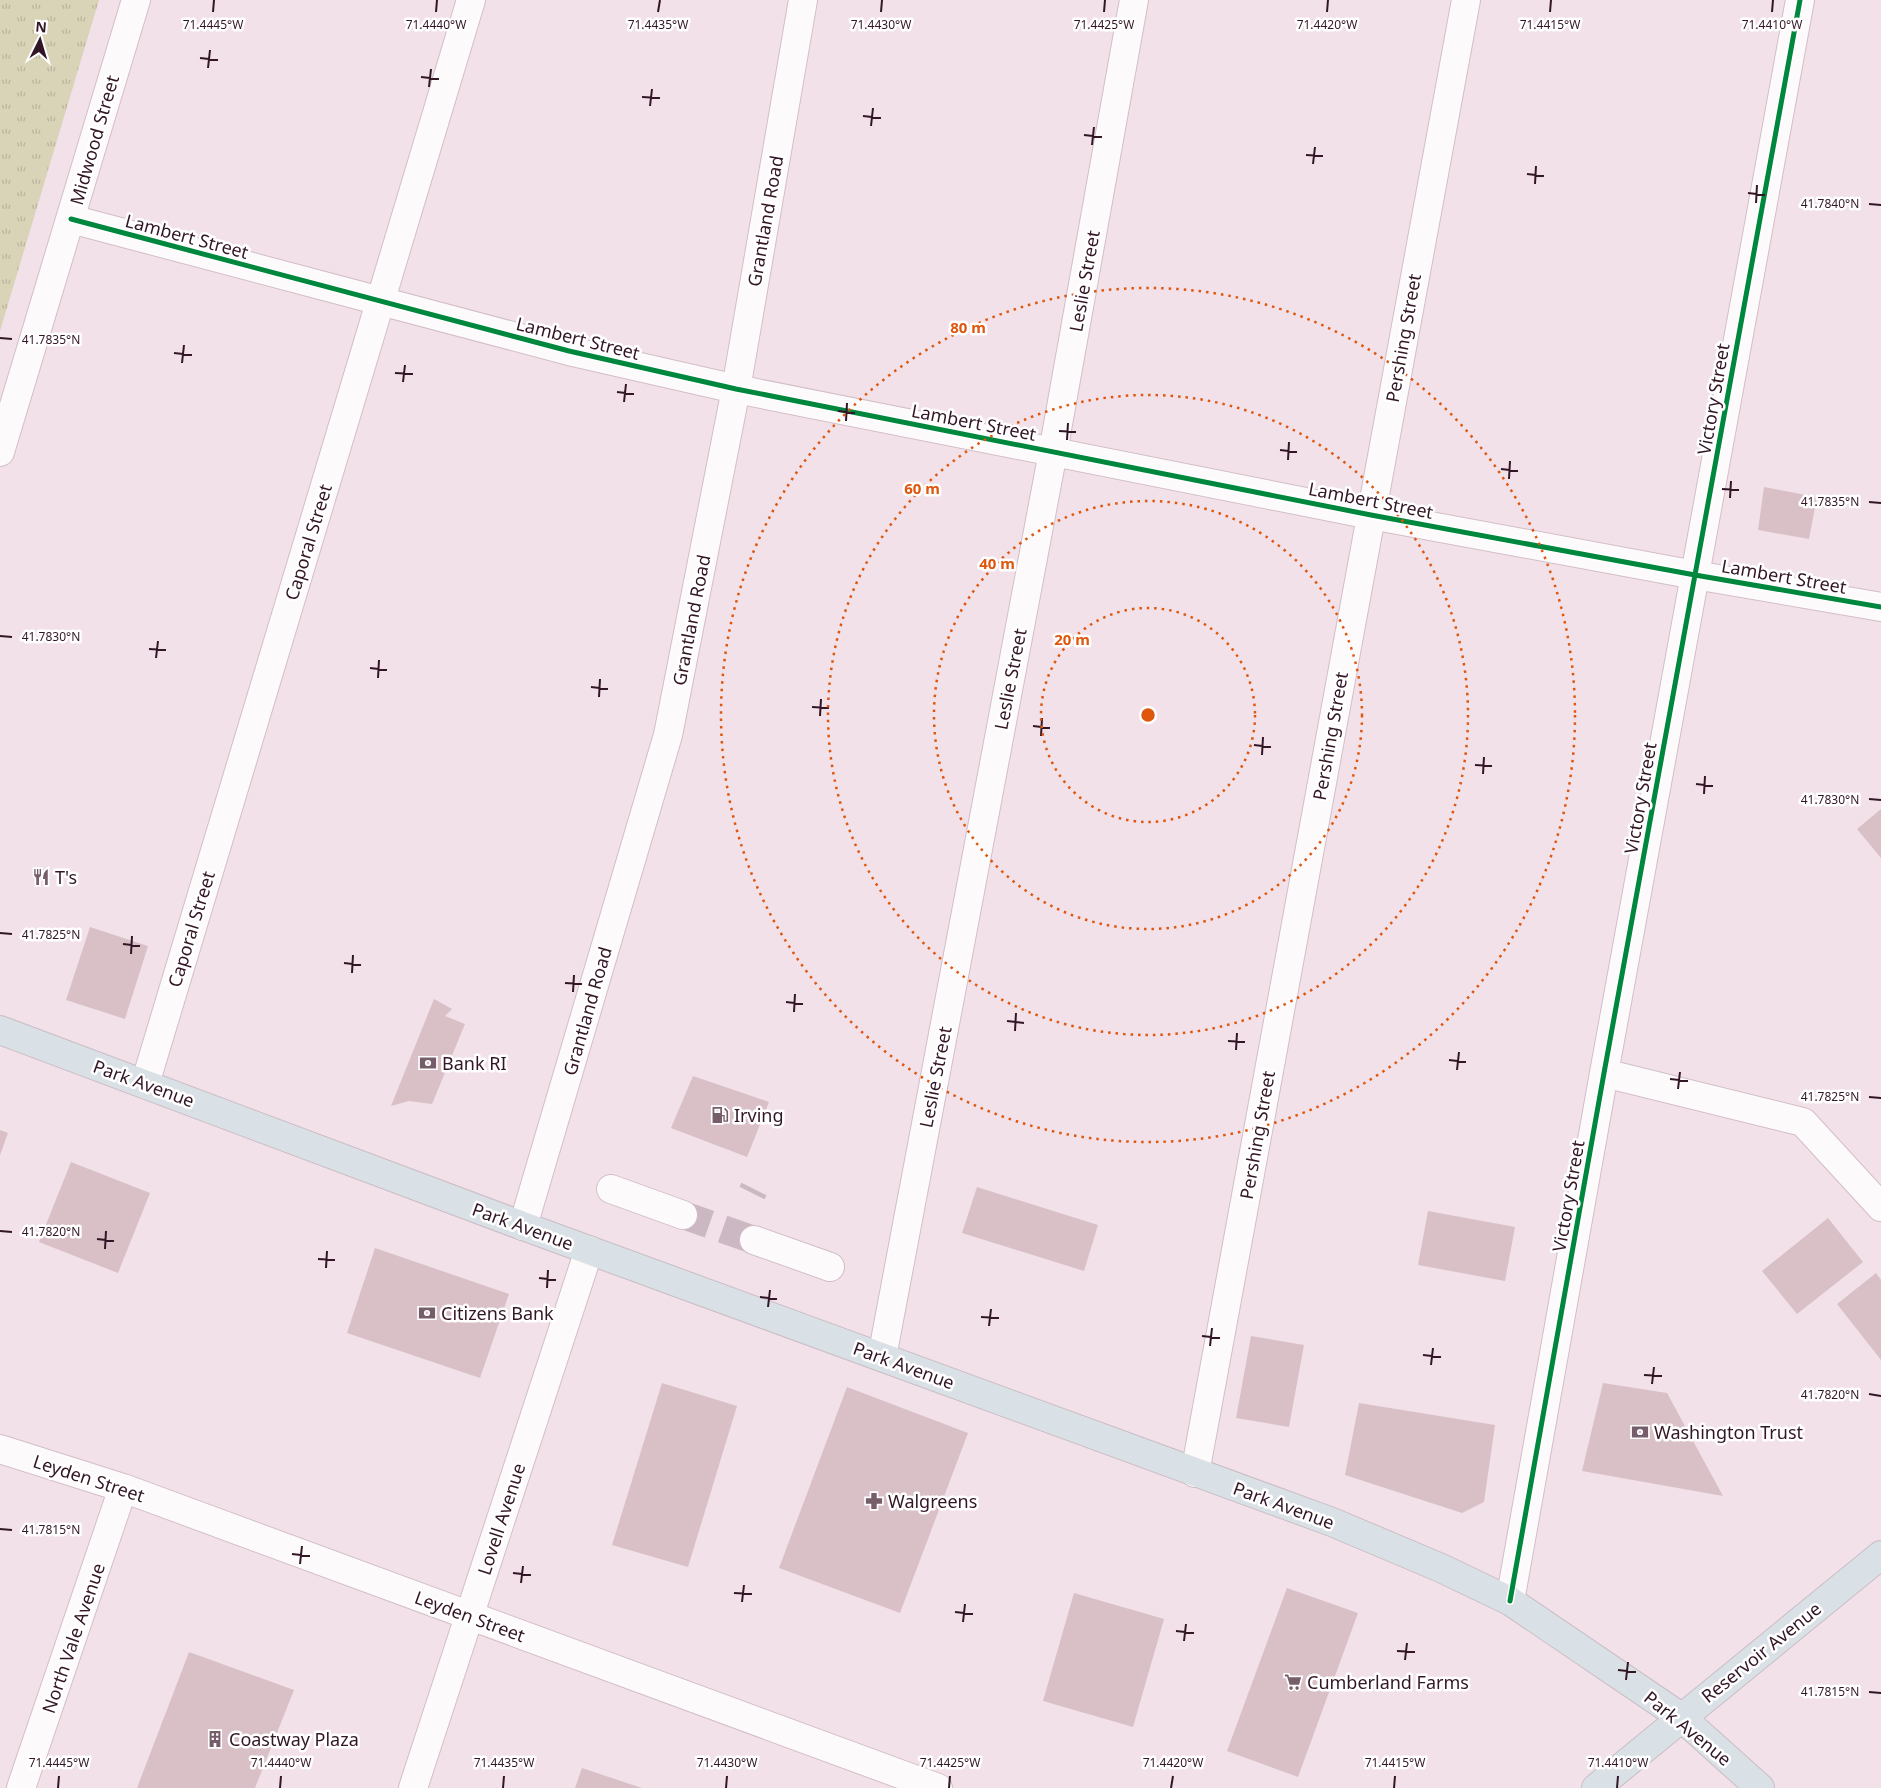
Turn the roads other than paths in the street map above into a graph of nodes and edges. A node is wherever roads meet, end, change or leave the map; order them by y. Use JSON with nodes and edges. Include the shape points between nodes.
{"nodes":[{"id":1,"x":136,"y":0,"type":"edge"},
{"id":2,"x":471,"y":0,"type":"edge"},
{"id":3,"x":803,"y":0,"type":"edge"},
{"id":4,"x":1134,"y":0,"type":"edge"},
{"id":5,"x":1466,"y":0,"type":"edge"},
{"id":6,"x":1800,"y":0,"type":"edge"},
{"id":7,"x":71,"y":219,"type":"junction"},
{"id":8,"x":381,"y":302,"type":"junction"},
{"id":9,"x":736,"y":389,"type":"junction"},
{"id":10,"x":0,"y":452,"type":"edge"},
{"id":11,"x":1053,"y":452,"type":"junction"},
{"id":12,"x":1371,"y":515,"type":"junction"},
{"id":13,"x":1695,"y":574,"type":"junction"},
{"id":14,"x":1881,"y":607,"type":"edge"},
{"id":15,"x":0,"y":1030,"type":"edge"},
{"id":16,"x":1604,"y":1073,"type":"junction"},
{"id":17,"x":145,"y":1084,"type":"junction"},
{"id":18,"x":611,"y":1189,"type":"dead end"},
{"id":19,"x":1881,"y":1208,"type":"edge"},
{"id":20,"x":683,"y":1215,"type":"tunnel mouth"},
{"id":21,"x":523,"y":1226,"type":"junction"},
{"id":22,"x":754,"y":1240,"type":"tunnel mouth"},
{"id":23,"x":589,"y":1250,"type":"junction"},
{"id":24,"x":830,"y":1267,"type":"dead end"},
{"id":25,"x":882,"y":1357,"type":"junction"},
{"id":26,"x":0,"y":1448,"type":"edge"},
{"id":27,"x":1195,"y":1473,"type":"junction"},
{"id":28,"x":123,"y":1488,"type":"junction"},
{"id":29,"x":1881,"y":1555,"type":"edge"},
{"id":30,"x":1510,"y":1600,"type":"junction"},
{"id":31,"x":469,"y":1616,"type":"junction"},
{"id":32,"x":1681,"y":1717,"type":"junction"},
{"id":33,"x":928,"y":1786,"type":"edge"},
{"id":34,"x":21,"y":1788,"type":"edge"},
{"id":35,"x":414,"y":1788,"type":"edge"},
{"id":36,"x":1596,"y":1788,"type":"edge"},
{"id":37,"x":1760,"y":1788,"type":"edge"}],
"edges":[{"from":1,"to":7,"type":"street","name":"Midwood Street"},
{"from":2,"to":8,"type":"street","name":"Caporal Street"},
{"from":3,"to":9,"type":"street","name":"Grantland Road"},
{"from":4,"to":11,"type":"street","name":"Leslie Street"},
{"from":5,"to":12,"type":"street","name":"Pershing Street"},
{"from":6,"to":13,"type":"street","name":"Victory Street"},
{"from":7,"to":8,"type":"street","name":"Lambert Street"},
{"from":7,"to":10,"type":"street","name":"Midwood Street"},
{"from":8,"to":9,"type":"street","name":"Lambert Street","via":[[569,351]]},
{"from":8,"to":17,"type":"street","name":"Caporal Street"},
{"from":9,"to":11,"type":"street","name":"Lambert Street"},
{"from":9,"to":21,"type":"street","name":"Grantland Road","via":[[668,735]]},
{"from":11,"to":12,"type":"street","name":"Lambert Street"},
{"from":11,"to":25,"type":"street","name":"Leslie Street"},
{"from":12,"to":13,"type":"street","name":"Lambert Street"},
{"from":12,"to":27,"type":"street","name":"Pershing Street"},
{"from":13,"to":14,"type":"street","name":"Lambert Street"},
{"from":13,"to":16,"type":"street","name":"Victory Street"},
{"from":15,"to":17,"type":"main road","name":"Park Avenue"},
{"from":16,"to":19,"type":"street","via":[[1804,1122]]},
{"from":16,"to":30,"type":"street","name":"Victory Street"},
{"from":17,"to":21,"type":"main road","name":"Park Avenue"},
{"from":18,"to":20,"type":"street"},
{"from":21,"to":23,"type":"main road","name":"Park Avenue"},
{"from":22,"to":24,"type":"street"},
{"from":23,"to":25,"type":"main road","name":"Park Avenue"},
{"from":23,"to":31,"type":"street","name":"Lovell Avenue"},
{"from":25,"to":27,"type":"main road","name":"Park Avenue"},
{"from":26,"to":28,"type":"street","name":"Leyden Street"},
{"from":27,"to":30,"type":"main road","name":"Park Avenue","via":[[1332,1522]]},
{"from":28,"to":31,"type":"street","name":"Leyden Street"},
{"from":28,"to":34,"type":"street","name":"North Vale Avenue"},
{"from":29,"to":32,"type":"main road","name":"Reservoir Avenue"},
{"from":30,"to":32,"type":"main road","name":"Park Avenue"},
{"from":31,"to":33,"type":"street","name":"Leyden Street"},
{"from":31,"to":35,"type":"street","name":"Lovell Avenue"},
{"from":32,"to":36,"type":"main road","name":"Reservoir Avenue"},
{"from":32,"to":37,"type":"main road","name":"Park Avenue"}]}
